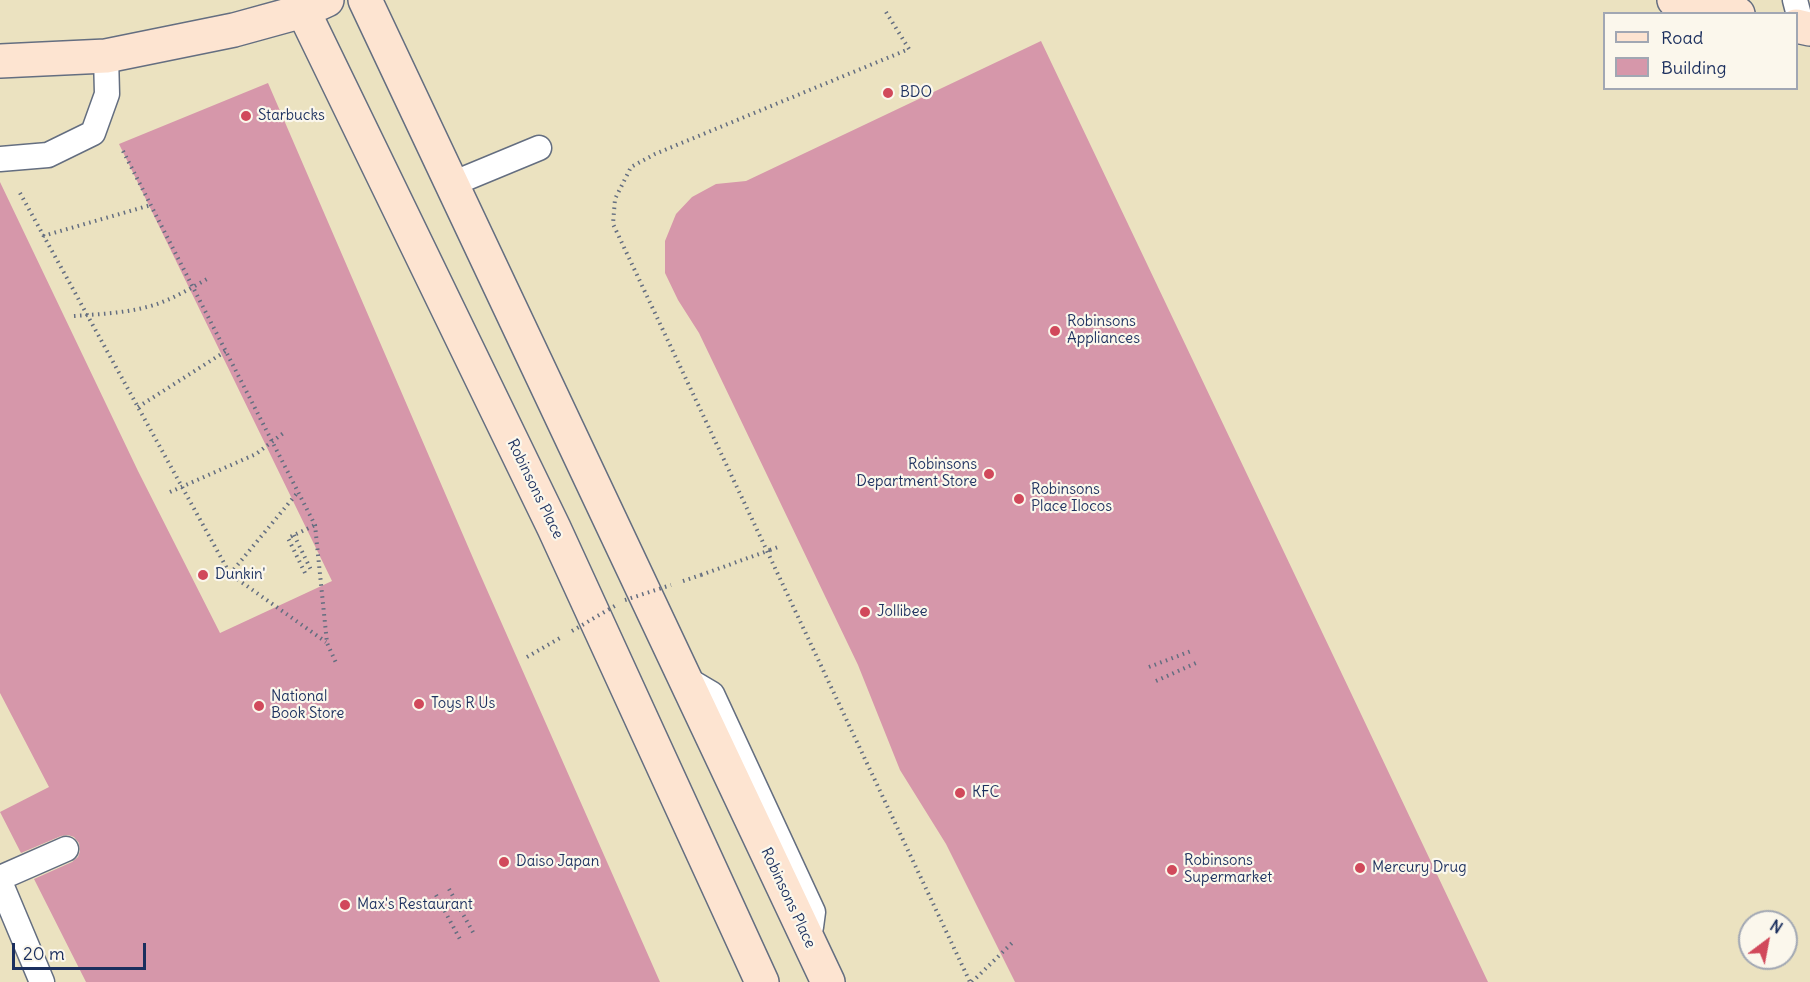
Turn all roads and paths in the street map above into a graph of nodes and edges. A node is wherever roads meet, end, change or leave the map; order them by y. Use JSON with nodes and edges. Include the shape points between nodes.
{"nodes":[{"id":1,"x":365,"y":0,"type":"edge"},
{"id":2,"x":1674,"y":0,"type":"edge"},
{"id":3,"x":309,"y":4,"type":"edge"},
{"id":4,"x":886,"y":12,"type":"dead end"},
{"id":5,"x":1729,"y":12,"type":"edge"},
{"id":6,"x":106,"y":56,"type":"junction"},
{"id":7,"x":0,"y":60,"type":"edge"},
{"id":8,"x":102,"y":108,"type":"junction"},
{"id":9,"x":538,"y":148,"type":"dead end"},
{"id":10,"x":1,"y":159,"type":"edge"},
{"id":11,"x":452,"y":184,"type":"junction"},
{"id":12,"x":151,"y":204,"type":"junction"},
{"id":13,"x":43,"y":236,"type":"junction"},
{"id":14,"x":209,"y":278,"type":"dead end"},
{"id":15,"x":74,"y":316,"type":"dead end"},
{"id":16,"x":226,"y":351,"type":"junction"},
{"id":17,"x":138,"y":407,"type":"junction"},
{"id":18,"x":286,"y":431,"type":"dead end"},
{"id":19,"x":170,"y":492,"type":"dead end"},
{"id":20,"x":298,"y":492,"type":"junction"},
{"id":21,"x":315,"y":525,"type":"junction"},
{"id":22,"x":294,"y":535,"type":"junction"},
{"id":23,"x":781,"y":546,"type":"dead end"},
{"id":24,"x":311,"y":570,"type":"dead end"},
{"id":25,"x":305,"y":573,"type":"dead end"},
{"id":26,"x":230,"y":574,"type":"junction"},
{"id":27,"x":701,"y":575,"type":"dead end"},
{"id":28,"x":671,"y":585,"type":"dead end"},
{"id":29,"x":625,"y":600,"type":"dead end"},
{"id":30,"x":618,"y":604,"type":"dead end"},
{"id":31,"x":327,"y":643,"type":"junction"},
{"id":32,"x":1191,"y":651,"type":"dead end"},
{"id":33,"x":527,"y":657,"type":"dead end"},
{"id":34,"x":1196,"y":663,"type":"dead end"},
{"id":35,"x":337,"y":665,"type":"dead end"},
{"id":36,"x":1149,"y":667,"type":"dead end"},
{"id":37,"x":1156,"y":681,"type":"dead end"},
{"id":38,"x":66,"y":849,"type":"dead end"},
{"id":39,"x":0,"y":880,"type":"edge"},
{"id":40,"x":449,"y":889,"type":"dead end"},
{"id":41,"x":436,"y":895,"type":"dead end"},
{"id":42,"x":474,"y":934,"type":"dead end"},
{"id":43,"x":461,"y":941,"type":"dead end"},
{"id":44,"x":1012,"y":943,"type":"dead end"},
{"id":45,"x":42,"y":982,"type":"edge"},
{"id":46,"x":762,"y":982,"type":"edge"},
{"id":47,"x":828,"y":982,"type":"edge"},
{"id":48,"x":971,"y":982,"type":"edge"}],
"edges":[{"from":1,"to":11,"type":"street","name":"Robinsons Place"},
{"from":2,"to":5,"type":"street"},
{"from":3,"to":6,"type":"street","via":[[234,30]]},
{"from":3,"to":46,"type":"street","name":"Robinsons Place"},
{"from":4,"to":48,"type":"path","via":[[909,49],[656,154],[631,168],[615,199],[613,224]]},
{"from":6,"to":7,"type":"street"},
{"from":6,"to":8,"type":"lane","via":[[107,94]]},
{"from":8,"to":10,"type":"lane","via":[[93,133],[48,155]]},
{"from":8,"to":12,"type":"path"},
{"from":9,"to":11,"type":"lane"},
{"from":10,"to":13,"type":"path"},
{"from":11,"to":47,"type":"street","name":"Robinsons Place"},
{"from":12,"to":13,"type":"path"},
{"from":12,"to":16,"type":"path"},
{"from":13,"to":17,"type":"path"},
{"from":14,"to":15,"type":"path","bridge":true,"via":[[154,306]]},
{"from":16,"to":17,"type":"path"},
{"from":16,"to":20,"type":"path"},
{"from":17,"to":26,"type":"path"},
{"from":18,"to":19,"type":"path","bridge":true,"via":[[256,454]]},
{"from":20,"to":21,"type":"path"},
{"from":20,"to":26,"type":"path"},
{"from":21,"to":22,"type":"path"},
{"from":21,"to":31,"type":"path"},
{"from":22,"to":24,"type":"path"},
{"from":22,"to":25,"type":"path","via":[[288,538]]},
{"from":23,"to":27,"type":"path","bridge":true},
{"from":26,"to":31,"type":"path"},
{"from":28,"to":29,"type":"path","bridge":true},
{"from":30,"to":33,"type":"path","bridge":true},
{"from":31,"to":35,"type":"path"},
{"from":32,"to":36,"type":"path"},
{"from":34,"to":37,"type":"path"},
{"from":38,"to":39,"type":"lane"},
{"from":39,"to":45,"type":"lane"},
{"from":40,"to":42,"type":"path"},
{"from":41,"to":43,"type":"path"},
{"from":44,"to":48,"type":"path"}]}
